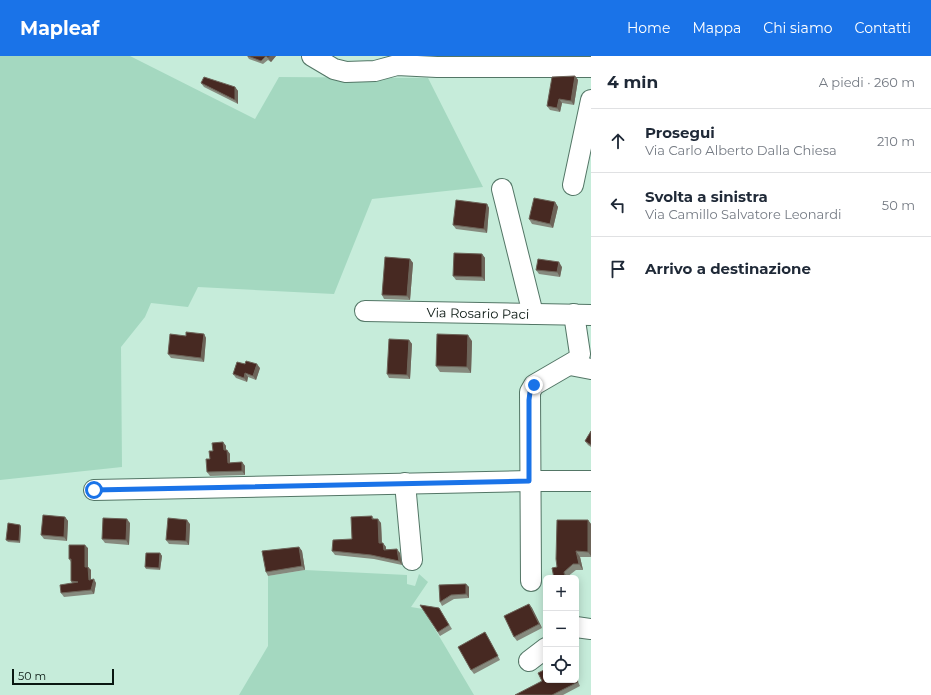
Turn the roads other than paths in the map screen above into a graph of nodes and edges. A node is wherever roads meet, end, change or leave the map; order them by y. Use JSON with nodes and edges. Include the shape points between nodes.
{"nodes":[{"id":1,"x":312,"y":56,"type":"edge"},
{"id":2,"x":505,"y":61,"type":"edge"},
{"id":3,"x":591,"y":67,"type":"edge"},
{"id":4,"x":591,"y":100,"type":"edge"},
{"id":5,"x":573,"y":185,"type":"dead end"},
{"id":6,"x":502,"y":189,"type":"dead end"},
{"id":7,"x":365,"y":311,"type":"dead end"},
{"id":8,"x":533,"y":314,"type":"junction"},
{"id":9,"x":583,"y":315,"type":"edge"},
{"id":10,"x":570,"y":365,"type":"junction"},
{"id":11,"x":591,"y":369,"type":"edge"},
{"id":12,"x":529,"y":481,"type":"junction"},
{"id":13,"x":591,"y":482,"type":"edge"},
{"id":14,"x":405,"y":483,"type":"junction"},
{"id":15,"x":94,"y":490,"type":"dead end"},
{"id":16,"x":412,"y":560,"type":"dead end"},
{"id":17,"x":531,"y":581,"type":"dead end"},
{"id":18,"x":579,"y":627,"type":"edge"},
{"id":19,"x":591,"y":629,"type":"edge"},
{"id":20,"x":543,"y":650,"type":"edge"},
{"id":21,"x":529,"y":660,"type":"dead end"}],
"edges":[{"from":1,"to":2,"type":"street","via":[[334,69],[346,72],[375,71],[397,64],[437,67]]},
{"from":2,"to":3,"type":"street"},
{"from":4,"to":5,"type":"street"},
{"from":6,"to":8,"type":"street"},
{"from":7,"to":8,"type":"street","name":"Via Rosario Paci"},
{"from":8,"to":9,"type":"street","name":"Via Rosario Paci"},
{"from":9,"to":10,"type":"street","via":[[580,354]]},
{"from":10,"to":11,"type":"street"},
{"from":10,"to":12,"type":"street","via":[[534,385],[530,392]]},
{"from":12,"to":13,"type":"street"},
{"from":12,"to":14,"type":"street"},
{"from":12,"to":17,"type":"street"},
{"from":14,"to":15,"type":"street"},
{"from":14,"to":16,"type":"street"},
{"from":18,"to":19,"type":"street"},
{"from":20,"to":21,"type":"street"}]}
